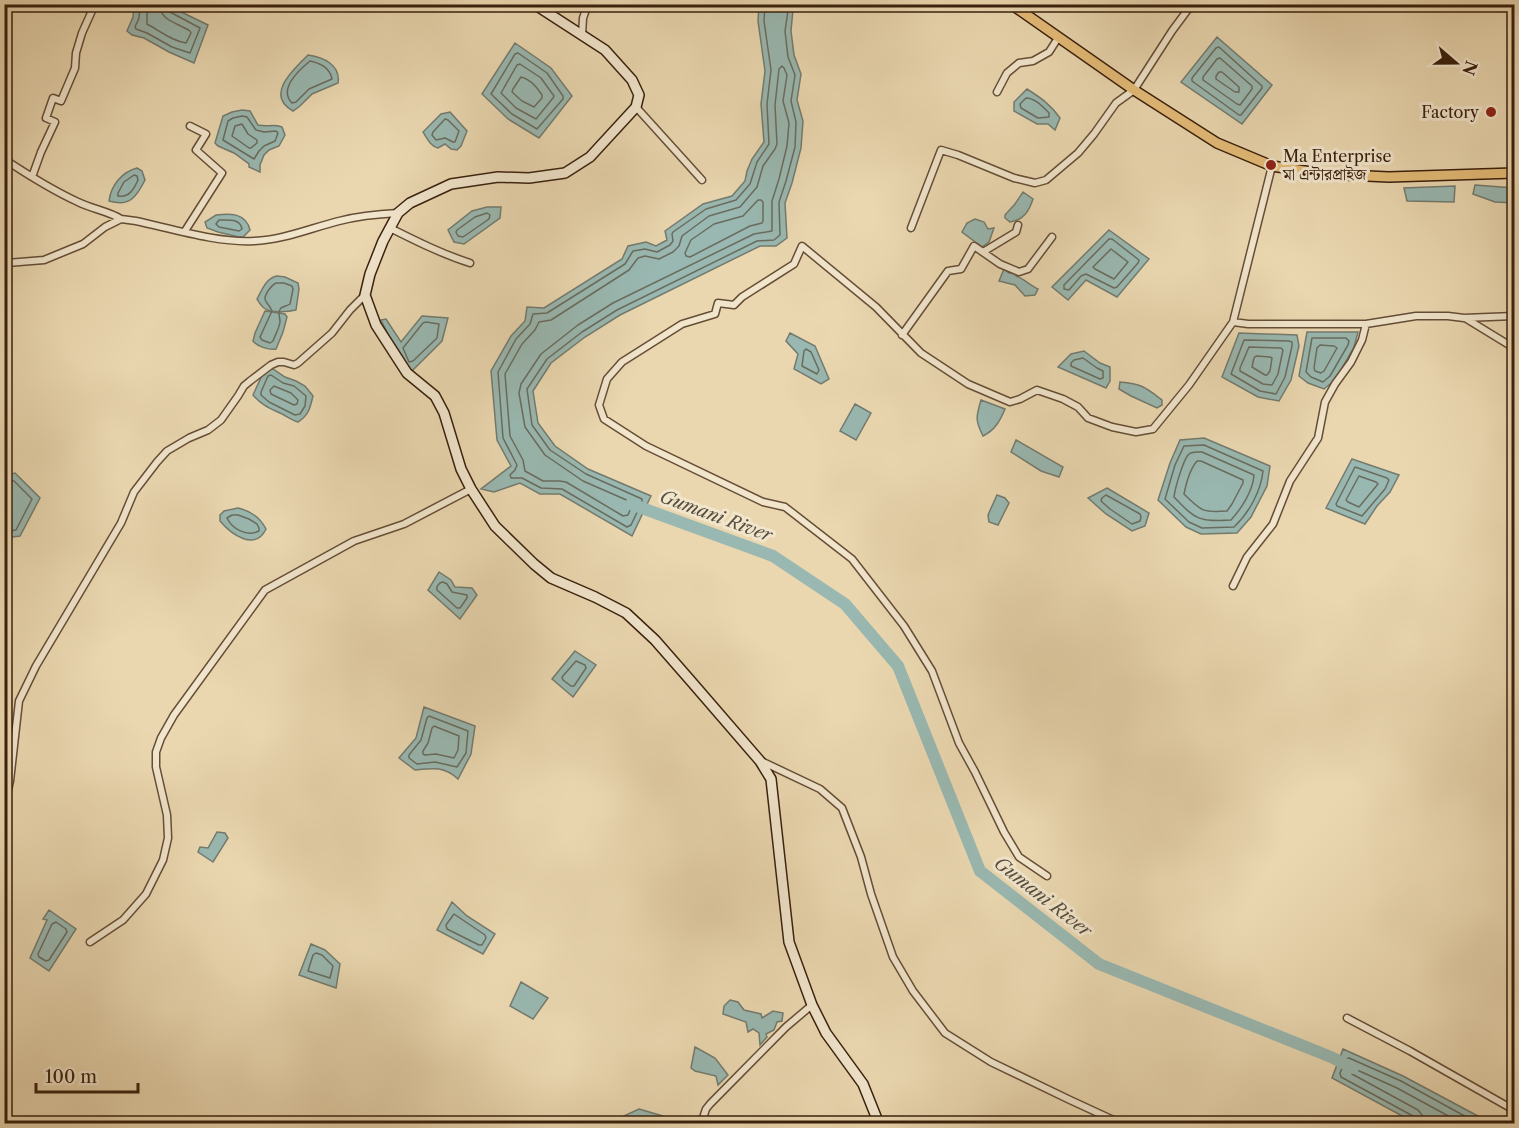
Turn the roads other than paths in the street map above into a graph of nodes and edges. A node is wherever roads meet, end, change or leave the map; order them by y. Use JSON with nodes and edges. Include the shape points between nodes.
{"nodes":[{"id":1,"x":95,"y":4,"type":"edge"},
{"id":2,"x":534,"y":4,"type":"edge"},
{"id":3,"x":588,"y":4,"type":"edge"},
{"id":4,"x":1011,"y":4,"type":"edge"},
{"id":5,"x":1192,"y":4,"type":"edge"},
{"id":6,"x":582,"y":36,"type":"junction"},
{"id":7,"x":1058,"y":38,"type":"junction"},
{"id":8,"x":1134,"y":90,"type":"junction"},
{"id":9,"x":997,"y":92,"type":"dead end"},
{"id":10,"x":636,"y":107,"type":"junction"},
{"id":11,"x":190,"y":126,"type":"dead end"},
{"id":12,"x":4,"y":159,"type":"edge"},
{"id":13,"x":1272,"y":166,"type":"junction"},
{"id":14,"x":1515,"y":173,"type":"edge"},
{"id":15,"x":32,"y":177,"type":"junction"},
{"id":16,"x":702,"y":180,"type":"dead end"},
{"id":17,"x":398,"y":213,"type":"junction"},
{"id":18,"x":121,"y":219,"type":"junction"},
{"id":19,"x":1018,"y":225,"type":"dead end"},
{"id":20,"x":390,"y":228,"type":"junction"},
{"id":21,"x":911,"y":228,"type":"dead end"},
{"id":22,"x":185,"y":231,"type":"junction"},
{"id":23,"x":1052,"y":237,"type":"dead end"},
{"id":24,"x":983,"y":252,"type":"junction"},
{"id":25,"x":470,"y":263,"type":"dead end"},
{"id":26,"x":4,"y":266,"type":"edge"},
{"id":27,"x":365,"y":296,"type":"junction"},
{"id":28,"x":1515,"y":316,"type":"edge"},
{"id":29,"x":1464,"y":318,"type":"junction"},
{"id":30,"x":1233,"y":322,"type":"junction"},
{"id":31,"x":1366,"y":324,"type":"junction"},
{"id":32,"x":902,"y":335,"type":"junction"},
{"id":33,"x":1515,"y":348,"type":"edge"},
{"id":34,"x":471,"y":489,"type":"junction"},
{"id":35,"x":1233,"y":586,"type":"dead end"},
{"id":36,"x":760,"y":761,"type":"junction"},
{"id":37,"x":4,"y":807,"type":"edge"},
{"id":38,"x":1047,"y":876,"type":"dead end"},
{"id":39,"x":90,"y":942,"type":"dead end"},
{"id":40,"x":812,"y":1005,"type":"junction"},
{"id":41,"x":1347,"y":1018,"type":"dead end"},
{"id":42,"x":1515,"y":1110,"type":"edge"},
{"id":43,"x":701,"y":1124,"type":"edge"},
{"id":44,"x":879,"y":1124,"type":"edge"},
{"id":45,"x":1122,"y":1124,"type":"edge"}],
"edges":[{"from":1,"to":15,"type":"street","via":[[61,101],[53,98],[46,118],[55,122]]},
{"from":2,"to":6,"type":"street"},
{"from":3,"to":6,"type":"street"},
{"from":4,"to":7,"type":"main road"},
{"from":5,"to":8,"type":"street"},
{"from":6,"to":10,"type":"street","via":[[605,50],[632,80],[639,95]]},
{"from":7,"to":8,"type":"main road"},
{"from":7,"to":9,"type":"street","via":[[1049,52],[1019,63]]},
{"from":8,"to":13,"type":"main road","via":[[1216,143]]},
{"from":8,"to":21,"type":"street","via":[[1116,104],[1078,153],[1046,180],[1035,183],[1014,178],[941,150]]},
{"from":10,"to":16,"type":"street"},
{"from":10,"to":17,"type":"street","via":[[590,157],[565,173],[451,184],[410,203]]},
{"from":11,"to":22,"type":"street","via":[[206,134],[196,150],[222,173]]},
{"from":12,"to":15,"type":"street"},
{"from":13,"to":14,"type":"main road","via":[[1324,174],[1389,177]]},
{"from":13,"to":30,"type":"street"},
{"from":15,"to":18,"type":"street","via":[[80,204]]},
{"from":17,"to":20,"type":"street"},
{"from":17,"to":22,"type":"street","via":[[339,221],[256,241],[230,241]]},
{"from":18,"to":22,"type":"street"},
{"from":18,"to":26,"type":"street","via":[[83,244],[44,260]]},
{"from":19,"to":24,"type":"street","via":[[1016,232]]},
{"from":20,"to":25,"type":"street"},
{"from":20,"to":27,"type":"street"},
{"from":23,"to":24,"type":"street","via":[[1028,269],[1019,272]]},
{"from":24,"to":32,"type":"street","via":[[974,246],[961,269],[948,272]]},
{"from":27,"to":34,"type":"street","via":[[376,325],[407,373],[435,396]]},
{"from":27,"to":37,"type":"street","via":[[298,363],[278,363],[244,386],[220,420],[167,452],[134,492],[121,523],[19,701]]},
{"from":28,"to":29,"type":"street"},
{"from":29,"to":31,"type":"street","via":[[1416,316]]},
{"from":29,"to":33,"type":"street"},
{"from":30,"to":31,"type":"street"},
{"from":30,"to":32,"type":"street","via":[[1164,417],[1153,429],[1136,432],[1088,418],[1078,407],[1037,390],[1010,402],[968,384],[921,353]]},
{"from":31,"to":35,"type":"street","via":[[1351,362],[1325,402],[1318,438],[1290,481],[1273,524],[1247,558]]},
{"from":32,"to":38,"type":"street","via":[[876,307],[802,246],[794,264],[734,305],[718,303],[715,314],[682,324],[622,362],[607,379],[599,405],[604,419],[645,446],[763,502],[785,507],[852,559],[904,626],[932,670],[959,743],[1004,832],[1019,856]]},
{"from":34,"to":36,"type":"street","via":[[495,526],[551,578],[626,613],[655,640]]},
{"from":34,"to":39,"type":"street","via":[[404,524],[354,541],[265,590],[160,738],[156,767],[168,838],[163,860],[146,894],[123,920]]},
{"from":36,"to":40,"type":"street","via":[[771,779],[789,942]]},
{"from":36,"to":45,"type":"street","via":[[820,789],[842,808],[893,957],[945,1034],[992,1062]]},
{"from":40,"to":43,"type":"street","via":[[710,1104]]},
{"from":40,"to":44,"type":"street","via":[[826,1034],[863,1084]]},
{"from":41,"to":42,"type":"street"}]}
